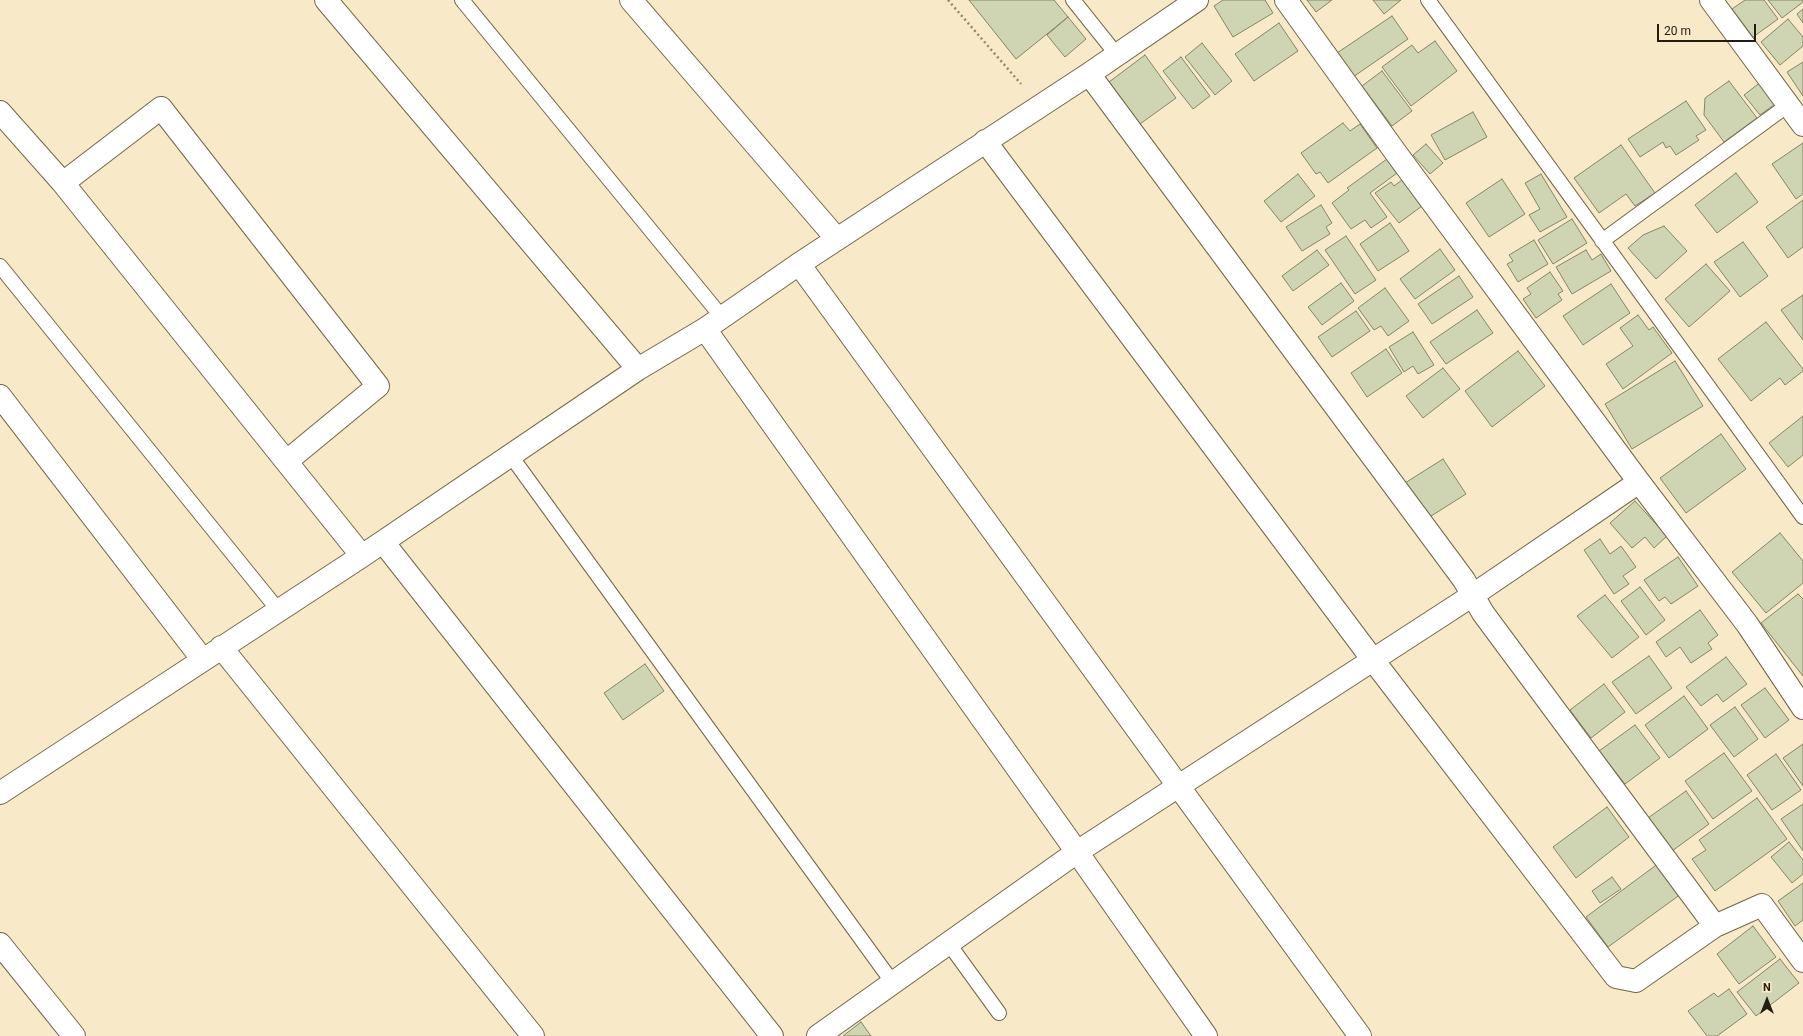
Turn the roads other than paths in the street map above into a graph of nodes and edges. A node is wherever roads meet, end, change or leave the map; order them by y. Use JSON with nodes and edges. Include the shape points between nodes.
{"nodes":[{"id":1,"x":326,"y":0,"type":"edge"},
{"id":2,"x":462,"y":0,"type":"edge"},
{"id":3,"x":631,"y":0,"type":"edge"},
{"id":4,"x":1073,"y":0,"type":"edge"},
{"id":5,"x":1197,"y":0,"type":"edge"},
{"id":6,"x":1286,"y":0,"type":"edge"},
{"id":7,"x":1428,"y":0,"type":"edge"},
{"id":8,"x":1711,"y":0,"type":"edge"},
{"id":9,"x":1118,"y":55,"type":"junction"},
{"id":10,"x":1089,"y":74,"type":"junction"},
{"id":11,"x":1788,"y":105,"type":"junction"},
{"id":12,"x":0,"y":112,"type":"edge"},
{"id":13,"x":1803,"y":125,"type":"edge"},
{"id":14,"x":984,"y":141,"type":"junction"},
{"id":15,"x":63,"y":183,"type":"junction"},
{"id":16,"x":837,"y":239,"type":"junction"},
{"id":17,"x":1602,"y":241,"type":"junction"},
{"id":18,"x":799,"y":264,"type":"junction"},
{"id":19,"x":0,"y":266,"type":"edge"},
{"id":20,"x":713,"y":323,"type":"junction"},
{"id":21,"x":638,"y":369,"type":"junction"},
{"id":22,"x":0,"y":396,"type":"edge"},
{"id":23,"x":511,"y":456,"type":"junction"},
{"id":24,"x":287,"y":461,"type":"junction"},
{"id":25,"x":1639,"y":482,"type":"junction"},
{"id":26,"x":1803,"y":517,"type":"edge"},
{"id":27,"x":383,"y":542,"type":"junction"},
{"id":28,"x":362,"y":556,"type":"junction"},
{"id":29,"x":1473,"y":594,"type":"junction"},
{"id":30,"x":279,"y":610,"type":"junction"},
{"id":31,"x":221,"y":647,"type":"junction"},
{"id":32,"x":203,"y":660,"type":"junction"},
{"id":33,"x":1373,"y":660,"type":"junction"},
{"id":34,"x":1803,"y":708,"type":"edge"},
{"id":35,"x":1180,"y":786,"type":"junction"},
{"id":36,"x":0,"y":793,"type":"edge"},
{"id":37,"x":1077,"y":852,"type":"junction"},
{"id":38,"x":1715,"y":926,"type":"junction"},
{"id":39,"x":0,"y":944,"type":"edge"},
{"id":40,"x":949,"y":944,"type":"junction"},
{"id":41,"x":1803,"y":961,"type":"edge"},
{"id":42,"x":893,"y":983,"type":"junction"},
{"id":43,"x":999,"y":1013,"type":"dead end"},
{"id":44,"x":74,"y":1036,"type":"edge"},
{"id":45,"x":533,"y":1036,"type":"edge"},
{"id":46,"x":772,"y":1036,"type":"edge"},
{"id":47,"x":818,"y":1036,"type":"edge"},
{"id":48,"x":1206,"y":1036,"type":"edge"},
{"id":49,"x":1360,"y":1036,"type":"edge"}],
"edges":[{"from":1,"to":21,"type":"street"},
{"from":2,"to":20,"type":"lane"},
{"from":3,"to":16,"type":"street"},
{"from":4,"to":9,"type":"lane"},
{"from":5,"to":9,"type":"street"},
{"from":6,"to":25,"type":"street"},
{"from":7,"to":17,"type":"lane"},
{"from":8,"to":11,"type":"street"},
{"from":9,"to":10,"type":"street"},
{"from":10,"to":14,"type":"street"},
{"from":10,"to":29,"type":"street"},
{"from":11,"to":13,"type":"street"},
{"from":11,"to":17,"type":"lane"},
{"from":12,"to":15,"type":"street"},
{"from":14,"to":16,"type":"street"},
{"from":14,"to":33,"type":"street"},
{"from":15,"to":24,"type":"street"},
{"from":15,"to":24,"type":"street","via":[[161,108],[378,386]]},
{"from":16,"to":18,"type":"street"},
{"from":17,"to":26,"type":"lane"},
{"from":18,"to":20,"type":"street"},
{"from":18,"to":35,"type":"street"},
{"from":19,"to":30,"type":"lane"},
{"from":20,"to":21,"type":"street"},
{"from":20,"to":37,"type":"street"},
{"from":21,"to":23,"type":"street"},
{"from":22,"to":32,"type":"street"},
{"from":23,"to":27,"type":"street"},
{"from":23,"to":42,"type":"lane"},
{"from":24,"to":28,"type":"street"},
{"from":25,"to":29,"type":"street"},
{"from":25,"to":34,"type":"street","via":[[1747,624]]},
{"from":27,"to":28,"type":"street"},
{"from":27,"to":46,"type":"street"},
{"from":28,"to":30,"type":"street"},
{"from":29,"to":33,"type":"street"},
{"from":29,"to":38,"type":"street","via":[[1483,613]]},
{"from":30,"to":31,"type":"street"},
{"from":31,"to":32,"type":"street"},
{"from":31,"to":45,"type":"street"},
{"from":32,"to":36,"type":"street"},
{"from":33,"to":35,"type":"street"},
{"from":33,"to":38,"type":"street","via":[[1616,977],[1636,981]]},
{"from":35,"to":37,"type":"street"},
{"from":35,"to":49,"type":"street"},
{"from":37,"to":40,"type":"street"},
{"from":37,"to":48,"type":"street"},
{"from":38,"to":41,"type":"street","via":[[1762,905]]},
{"from":39,"to":44,"type":"street"},
{"from":40,"to":42,"type":"street"},
{"from":40,"to":43,"type":"lane"},
{"from":42,"to":47,"type":"street"}]}
